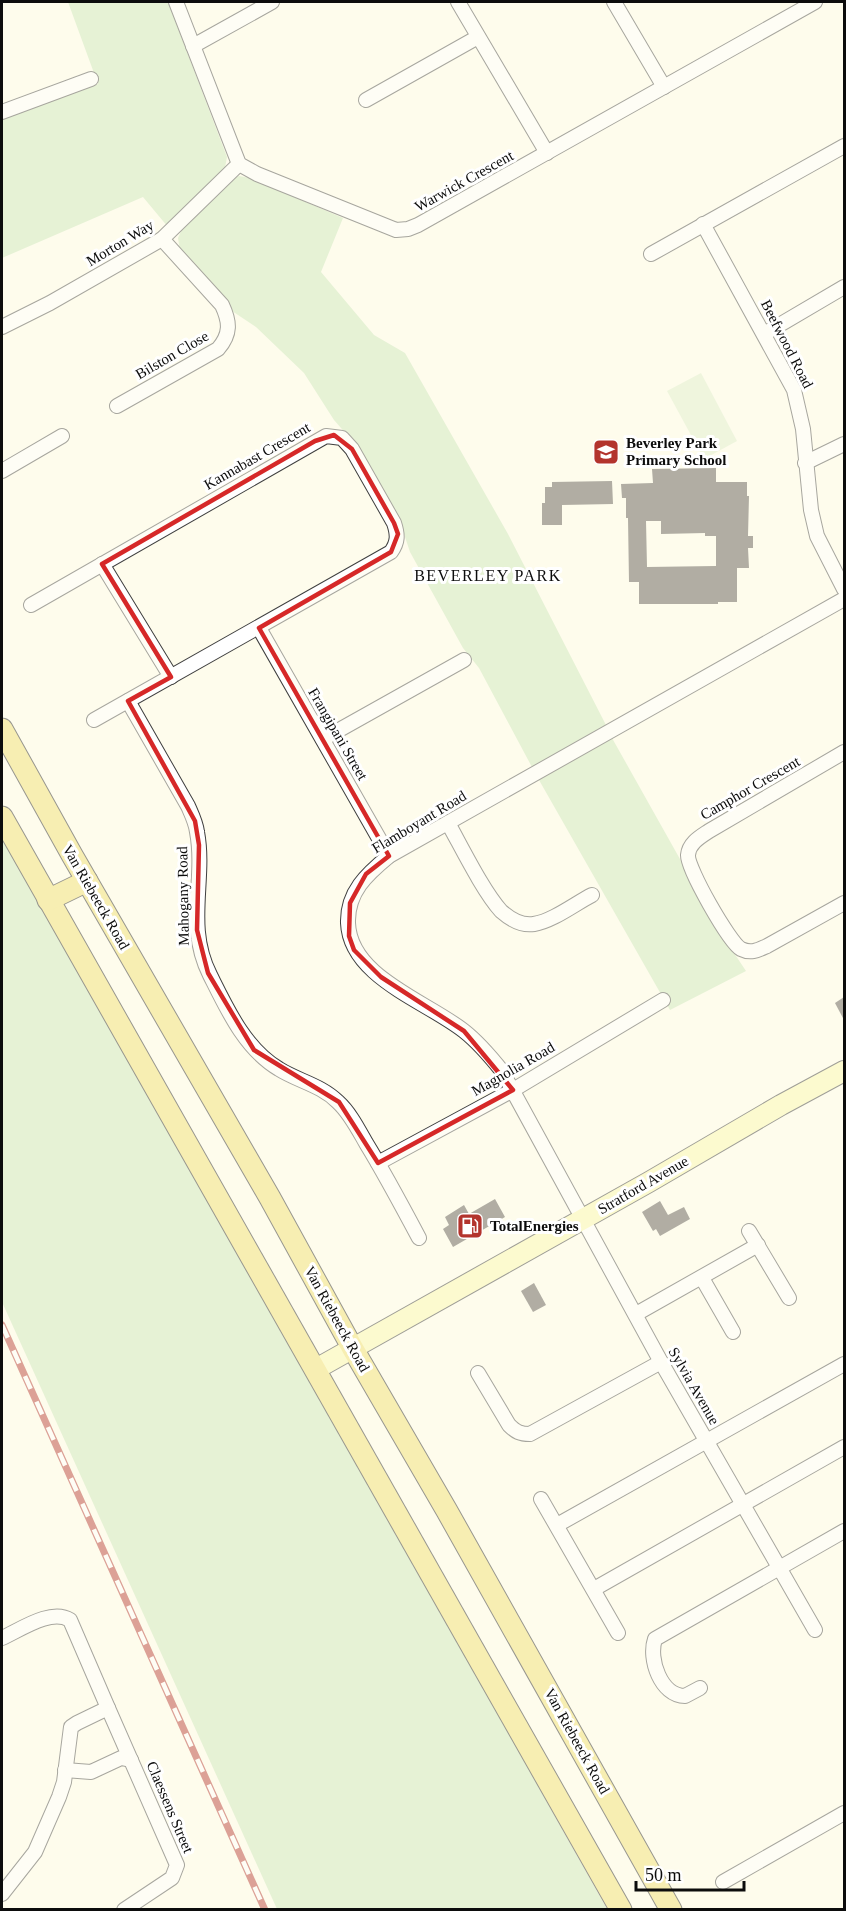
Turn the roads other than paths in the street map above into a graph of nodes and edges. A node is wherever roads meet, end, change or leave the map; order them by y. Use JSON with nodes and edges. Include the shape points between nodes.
{"nodes":[{"id":1,"x":176,"y":2,"type":"edge"},
{"id":2,"x":272,"y":2,"type":"edge"},
{"id":3,"x":458,"y":2,"type":"edge"},
{"id":4,"x":614,"y":2,"type":"edge"},
{"id":5,"x":815,"y":2,"type":"edge"},
{"id":6,"x":478,"y":37,"type":"junction"},
{"id":7,"x":193,"y":46,"type":"junction"},
{"id":8,"x":91,"y":79,"type":"dead end"},
{"id":9,"x":664,"y":87,"type":"junction"},
{"id":10,"x":366,"y":100,"type":"dead end"},
{"id":11,"x":2,"y":112,"type":"edge"},
{"id":12,"x":844,"y":146,"type":"edge"},
{"id":13,"x":547,"y":153,"type":"junction"},
{"id":14,"x":239,"y":164,"type":"junction"},
{"id":15,"x":703,"y":225,"type":"junction"},
{"id":16,"x":162,"y":239,"type":"junction"},
{"id":17,"x":651,"y":254,"type":"dead end"},
{"id":18,"x":844,"y":287,"type":"edge"},
{"id":19,"x":2,"y":327,"type":"edge"},
{"id":20,"x":764,"y":334,"type":"junction"},
{"id":21,"x":117,"y":406,"type":"dead end"},
{"id":22,"x":62,"y":436,"type":"dead end"},
{"id":23,"x":844,"y":444,"type":"edge"},
{"id":24,"x":806,"y":464,"type":"junction"},
{"id":25,"x":2,"y":471,"type":"edge"},
{"id":26,"x":102,"y":564,"type":"junction"},
{"id":27,"x":844,"y":590,"type":"edge"},
{"id":28,"x":844,"y":599,"type":"edge"},
{"id":29,"x":31,"y":605,"type":"dead end"},
{"id":30,"x":259,"y":628,"type":"junction"},
{"id":31,"x":464,"y":660,"type":"dead end"},
{"id":32,"x":171,"y":677,"type":"junction"},
{"id":33,"x":128,"y":701,"type":"junction"},
{"id":34,"x":94,"y":720,"type":"dead end"},
{"id":35,"x":2,"y":729,"type":"edge"},
{"id":36,"x":323,"y":739,"type":"junction"},
{"id":37,"x":844,"y":752,"type":"edge"},
{"id":38,"x":2,"y":817,"type":"edge"},
{"id":39,"x":448,"y":823,"type":"junction"},
{"id":40,"x":389,"y":856,"type":"junction"},
{"id":41,"x":87,"y":881,"type":"junction"},
{"id":42,"x":592,"y":895,"type":"dead end"},
{"id":43,"x":48,"y":900,"type":"junction"},
{"id":44,"x":844,"y":903,"type":"edge"},
{"id":45,"x":663,"y":1000,"type":"dead end"},
{"id":46,"x":844,"y":1071,"type":"edge"},
{"id":47,"x":513,"y":1090,"type":"junction"},
{"id":48,"x":378,"y":1163,"type":"junction"},
{"id":49,"x":583,"y":1219,"type":"junction"},
{"id":50,"x":749,"y":1230,"type":"dead end"},
{"id":51,"x":419,"y":1238,"type":"dead end"},
{"id":52,"x":758,"y":1245,"type":"junction"},
{"id":53,"x":702,"y":1278,"type":"junction"},
{"id":54,"x":789,"y":1298,"type":"dead end"},
{"id":55,"x":636,"y":1314,"type":"junction"},
{"id":56,"x":733,"y":1332,"type":"dead end"},
{"id":57,"x":353,"y":1349,"type":"junction"},
{"id":58,"x":661,"y":1362,"type":"junction"},
{"id":59,"x":844,"y":1364,"type":"edge"},
{"id":60,"x":316,"y":1369,"type":"junction"},
{"id":61,"x":478,"y":1373,"type":"dead end"},
{"id":62,"x":707,"y":1443,"type":"junction"},
{"id":63,"x":844,"y":1447,"type":"edge"},
{"id":64,"x":541,"y":1499,"type":"dead end"},
{"id":65,"x":742,"y":1505,"type":"junction"},
{"id":66,"x":557,"y":1525,"type":"junction"},
{"id":67,"x":844,"y":1531,"type":"edge"},
{"id":68,"x":780,"y":1568,"type":"junction"},
{"id":69,"x":594,"y":1589,"type":"junction"},
{"id":70,"x":815,"y":1630,"type":"dead end"},
{"id":71,"x":618,"y":1633,"type":"dead end"},
{"id":72,"x":2,"y":1638,"type":"edge"},
{"id":73,"x":700,"y":1688,"type":"dead end"},
{"id":74,"x":108,"y":1708,"type":"junction"},
{"id":75,"x":131,"y":1760,"type":"junction"},
{"id":76,"x":65,"y":1770,"type":"junction"},
{"id":77,"x":844,"y":1813,"type":"edge"},
{"id":78,"x":723,"y":1882,"type":"dead end"},
{"id":79,"x":2,"y":1894,"type":"edge"},
{"id":80,"x":124,"y":1910,"type":"edge"},
{"id":81,"x":621,"y":1910,"type":"edge"},
{"id":82,"x":671,"y":1910,"type":"edge"}],
"edges":[{"from":1,"to":7,"type":"street"},
{"from":2,"to":7,"type":"street"},
{"from":3,"to":6,"type":"street"},
{"from":4,"to":9,"type":"street"},
{"from":5,"to":9,"type":"street","name":"Warwick Crescent"},
{"from":6,"to":10,"type":"street"},
{"from":6,"to":13,"type":"street"},
{"from":7,"to":14,"type":"street"},
{"from":8,"to":11,"type":"street"},
{"from":9,"to":13,"type":"street","name":"Warwick Crescent"},
{"from":12,"to":15,"type":"street"},
{"from":13,"to":14,"type":"street","name":"Warwick Crescent","via":[[418,225],[396,230]]},
{"from":14,"to":16,"type":"street","name":"Morton Way"},
{"from":15,"to":17,"type":"street"},
{"from":15,"to":20,"type":"street","name":"Beefwood Road"},
{"from":16,"to":19,"type":"street","name":"Morton Way"},
{"from":16,"to":21,"type":"street","name":"Bilston Close","via":[[222,305],[229,330],[218,349]]},
{"from":18,"to":20,"type":"street"},
{"from":20,"to":24,"type":"street","name":"Beefwood Road","via":[[794,390]]},
{"from":22,"to":25,"type":"street"},
{"from":23,"to":24,"type":"street"},
{"from":24,"to":27,"type":"street","name":"Beefwood Road","via":[[817,536]]},
{"from":26,"to":29,"type":"street","name":"Kannabast Crescent"},
{"from":26,"to":30,"type":"street","name":"Kannabast Crescent","via":[[315,441],[334,435],[342,438],[394,524],[397,543],[391,552]]},
{"from":26,"to":32,"type":"street"},
{"from":28,"to":39,"type":"street","name":"Flamboyant Road"},
{"from":30,"to":32,"type":"street","name":"Kannabast Crescent"},
{"from":30,"to":36,"type":"street","name":"Frangipani Street"},
{"from":31,"to":36,"type":"street"},
{"from":32,"to":33,"type":"street","name":"Kannabast Crescent"},
{"from":33,"to":34,"type":"street","name":"Kannabast Crescent"},
{"from":33,"to":48,"type":"street","name":"Mahogany Road","via":[[195,821],[199,845],[197,930],[208,973],[222,999],[241,1032],[264,1059],[339,1102]]},
{"from":35,"to":41,"type":"main road","name":"Van Riebeeck Road"},
{"from":36,"to":40,"type":"street","name":"Frangipani Street"},
{"from":37,"to":44,"type":"street","name":"Camphor Crescent","via":[[709,831],[694,841],[688,852],[691,868],[713,910],[738,947],[747,951],[755,952]]},
{"from":38,"to":43,"type":"main road"},
{"from":39,"to":40,"type":"street","name":"Flamboyant Road"},
{"from":39,"to":42,"type":"street","via":[[490,896],[501,910],[522,924],[541,922]]},
{"from":40,"to":47,"type":"street","name":"Flamboyant Road","via":[[366,874],[350,903],[349,936],[354,950],[381,977],[464,1031],[484,1050]]},
{"from":41,"to":43,"type":"main road"},
{"from":41,"to":57,"type":"main road","name":"Van Riebeeck Road"},
{"from":43,"to":60,"type":"main road"},
{"from":45,"to":47,"type":"street","name":"Magnolia Road"},
{"from":46,"to":49,"type":"street","name":"Stratford Avenue"},
{"from":47,"to":48,"type":"street","name":"Magnolia Road"},
{"from":47,"to":49,"type":"street","name":"Flamboyant Road"},
{"from":48,"to":51,"type":"street","name":"Mahogany Road"},
{"from":49,"to":55,"type":"street","name":"Sylvia Avenue"},
{"from":49,"to":57,"type":"street","name":"Stratford Avenue"},
{"from":50,"to":52,"type":"street"},
{"from":52,"to":53,"type":"street"},
{"from":52,"to":54,"type":"street"},
{"from":53,"to":55,"type":"street"},
{"from":53,"to":56,"type":"street"},
{"from":55,"to":58,"type":"street","name":"Sylvia Avenue"},
{"from":57,"to":60,"type":"street","name":"Stratford Avenue"},
{"from":57,"to":82,"type":"main road","name":"Van Riebeeck Road"},
{"from":58,"to":61,"type":"street","via":[[530,1434],[521,1434],[509,1425]]},
{"from":58,"to":62,"type":"street","name":"Sylvia Avenue"},
{"from":59,"to":62,"type":"street"},
{"from":60,"to":81,"type":"main road"},
{"from":62,"to":65,"type":"street","name":"Sylvia Avenue"},
{"from":62,"to":66,"type":"street"},
{"from":63,"to":65,"type":"street"},
{"from":64,"to":66,"type":"street"},
{"from":65,"to":68,"type":"street","name":"Sylvia Avenue"},
{"from":65,"to":69,"type":"street"},
{"from":66,"to":69,"type":"street"},
{"from":67,"to":68,"type":"street"},
{"from":68,"to":70,"type":"street","name":"Sylvia Avenue"},
{"from":68,"to":73,"type":"street","via":[[655,1639],[652,1659],[672,1694],[685,1696]]},
{"from":69,"to":71,"type":"street"},
{"from":72,"to":74,"type":"street","via":[[51,1616],[64,1616],[70,1620]]},
{"from":74,"to":75,"type":"street"},
{"from":74,"to":76,"type":"street","via":[[71,1727]]},
{"from":75,"to":76,"type":"street","name":"Claessens Street","via":[[121,1758],[92,1772]]},
{"from":75,"to":80,"type":"street","name":"Claessens Street","via":[[177,1865],[172,1878]]},
{"from":76,"to":79,"type":"street","via":[[59,1797],[35,1852]]},
{"from":77,"to":78,"type":"street"}]}
